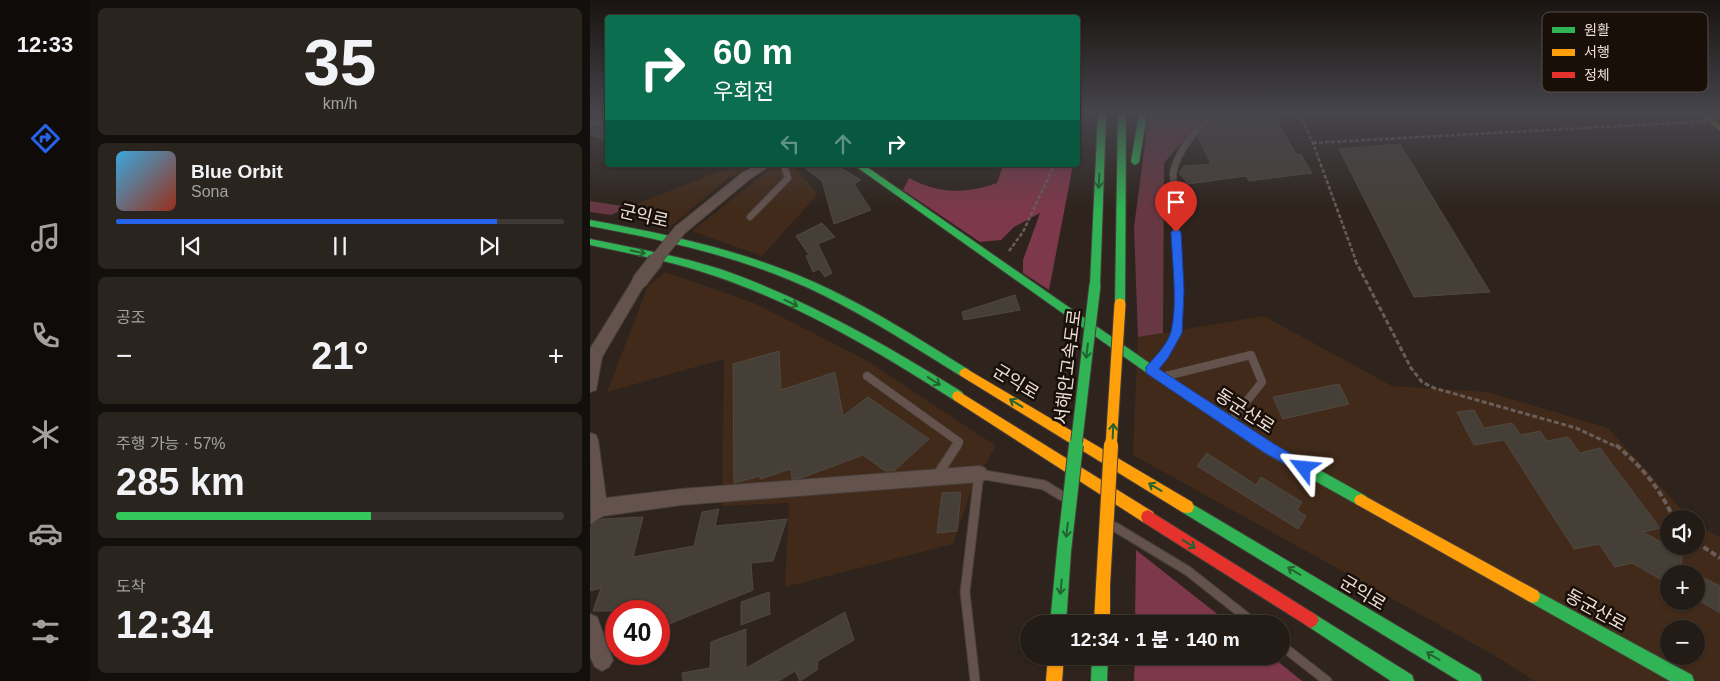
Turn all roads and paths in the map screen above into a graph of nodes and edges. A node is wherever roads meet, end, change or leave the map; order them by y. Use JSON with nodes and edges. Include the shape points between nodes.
{"nodes":[{"id":1,"x":1101,"y":146,"type":"edge"},
{"id":2,"x":1122,"y":146,"type":"edge"},
{"id":3,"x":1138,"y":146,"type":"edge"},
{"id":4,"x":1183,"y":146,"type":"edge"},
{"id":5,"x":1314,"y":146,"type":"edge"},
{"id":6,"x":762,"y":167,"type":"edge"},
{"id":7,"x":785,"y":167,"type":"edge"},
{"id":8,"x":861,"y":167,"type":"edge"},
{"id":9,"x":1053,"y":167,"type":"edge"},
{"id":10,"x":750,"y":217,"type":"dead end"},
{"id":11,"x":590,"y":223,"type":"edge"},
{"id":12,"x":590,"y":242,"type":"edge"},
{"id":13,"x":1121,"y":248,"type":"junction"},
{"id":14,"x":999,"y":264,"type":"junction"},
{"id":15,"x":1151,"y":370,"type":"junction"},
{"id":16,"x":867,"y":376,"type":"dead end"},
{"id":17,"x":1162,"y":377,"type":"junction"},
{"id":18,"x":590,"y":385,"type":"edge"},
{"id":19,"x":1230,"y":422,"type":"junction"},
{"id":20,"x":590,"y":440,"type":"edge"},
{"id":21,"x":979,"y":474,"type":"junction"},
{"id":22,"x":936,"y":477,"type":"junction"},
{"id":23,"x":1078,"y":505,"type":"dead end"},
{"id":24,"x":1670,"y":510,"type":"edge"},
{"id":25,"x":594,"y":512,"type":"edge"},
{"id":26,"x":1095,"y":515,"type":"dead end"},
{"id":27,"x":1705,"y":548,"type":"edge"},
{"id":28,"x":1720,"y":558,"type":"edge"},
{"id":29,"x":1059,"y":615,"type":"edge"},
{"id":30,"x":1102,"y":615,"type":"edge"},
{"id":31,"x":1244,"y":615,"type":"edge"},
{"id":32,"x":590,"y":624,"type":"edge"},
{"id":33,"x":1290,"y":652,"type":"edge"},
{"id":34,"x":602,"y":660,"type":"dead end"},
{"id":35,"x":1055,"y":665,"type":"edge"},
{"id":36,"x":1100,"y":665,"type":"edge"},
{"id":37,"x":975,"y":681,"type":"edge"},
{"id":38,"x":1054,"y":681,"type":"edge"},
{"id":39,"x":1099,"y":681,"type":"edge"},
{"id":40,"x":1327,"y":681,"type":"edge"},
{"id":41,"x":1406,"y":681,"type":"edge"},
{"id":42,"x":1474,"y":681,"type":"edge"},
{"id":43,"x":1686,"y":681,"type":"edge"}],
"edges":[{"from":1,"to":29,"type":"main road","name":"서해안고속도로","one_way":true,"bridge":true,"via":[[1095,285]]},
{"from":2,"to":13,"type":"main road"},
{"from":3,"to":13,"type":"main road"},
{"from":4,"to":15,"type":"lane","via":[[1175,157],[1173,173],[1179,289],[1176,333]]},
{"from":5,"to":24,"type":"path","via":[[1354,258],[1411,368],[1422,382],[1576,428],[1613,443],[1641,468],[1662,494]]},
{"from":6,"to":18,"type":"street","bridge":true,"via":[[746,176],[680,230],[639,282],[594,356]]},
{"from":7,"to":10,"type":"lane","via":[[788,178]]},
{"from":8,"to":14,"type":"main road","name":"동군산로"},
{"from":9,"to":14,"type":"path","via":[[1023,232]]},
{"from":42,"to":11,"type":"main road","name":"군익로","one_way":true,"via":[[856,307],[790,277],[709,250],[633,230]]},
{"from":12,"to":41,"type":"main road","name":"군익로","one_way":true,"via":[[687,263],[767,292],[863,338]]},
{"from":30,"to":13,"type":"main road","one_way":true,"bridge":true},
{"from":14,"to":15,"type":"main road","name":"동군산로"},
{"from":15,"to":17,"type":"main road","name":"동군산로"},
{"from":16,"to":22,"type":"lane","via":[[959,442]]},
{"from":17,"to":19,"type":"main road","name":"동군산로"},
{"from":17,"to":19,"type":"lane","via":[[1251,355],[1262,382]]},
{"from":19,"to":43,"type":"main road","name":"동군산로","via":[[1270,448]]},
{"from":20,"to":25,"type":"street"},
{"from":21,"to":22,"type":"street"},
{"from":21,"to":23,"type":"lane","via":[[1044,485]]},
{"from":21,"to":37,"type":"lane","via":[[965,592]]},
{"from":22,"to":25,"type":"street","via":[[681,497]]},
{"from":26,"to":31,"type":"lane","via":[[1188,571]]},
{"from":27,"to":28,"type":"path"},
{"from":32,"to":34,"type":"street"},
{"from":33,"to":40,"type":"lane"},
{"from":35,"to":38,"type":"main road"},
{"from":36,"to":39,"type":"main road"}]}
